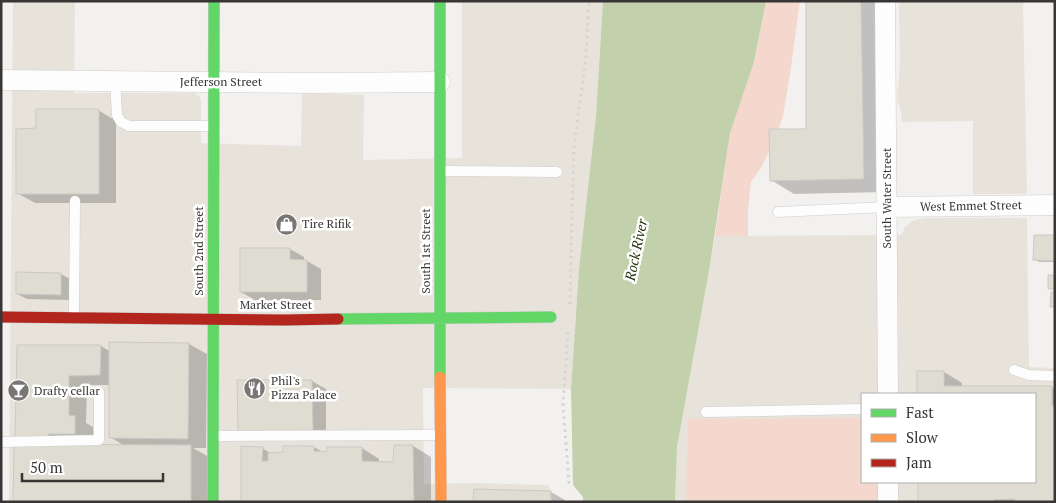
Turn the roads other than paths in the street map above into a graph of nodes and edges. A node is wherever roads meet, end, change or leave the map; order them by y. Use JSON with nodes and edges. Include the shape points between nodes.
{"nodes":[{"id":1,"x":214,"y":1,"type":"edge"},
{"id":2,"x":440,"y":1,"type":"edge"},
{"id":3,"x":885,"y":1,"type":"edge"},
{"id":4,"x":1,"y":80,"type":"edge"},
{"id":5,"x":115,"y":81,"type":"junction"},
{"id":6,"x":213,"y":82,"type":"junction"},
{"id":7,"x":440,"y":82,"type":"junction"},
{"id":8,"x":213,"y":126,"type":"junction"},
{"id":9,"x":440,"y":171,"type":"junction"},
{"id":10,"x":557,"y":172,"type":"dead end"},
{"id":11,"x":75,"y":201,"type":"dead end"},
{"id":12,"x":1055,"y":205,"type":"edge"},
{"id":13,"x":887,"y":207,"type":"junction"},
{"id":14,"x":778,"y":212,"type":"dead end"},
{"id":15,"x":1,"y":317,"type":"edge"},
{"id":16,"x":551,"y":317,"type":"dead end"},
{"id":17,"x":74,"y":318,"type":"junction"},
{"id":18,"x":439,"y":318,"type":"junction"},
{"id":19,"x":213,"y":319,"type":"junction"},
{"id":20,"x":1014,"y":370,"type":"dead end"},
{"id":21,"x":1055,"y":376,"type":"edge"},
{"id":22,"x":99,"y":392,"type":"dead end"},
{"id":23,"x":888,"y":393,"type":"edge"},
{"id":24,"x":861,"y":409,"type":"edge"},
{"id":25,"x":706,"y":412,"type":"dead end"},
{"id":26,"x":440,"y":435,"type":"junction"},
{"id":27,"x":213,"y":436,"type":"junction"},
{"id":28,"x":1,"y":442,"type":"edge"},
{"id":29,"x":888,"y":483,"type":"edge"},
{"id":30,"x":213,"y":502,"type":"edge"},
{"id":31,"x":440,"y":502,"type":"edge"},
{"id":32,"x":888,"y":502,"type":"edge"}],
"edges":[{"from":1,"to":6,"type":"street","name":"South 2nd Street"},
{"from":2,"to":7,"type":"street","name":"South 1st Street"},
{"from":3,"to":13,"type":"street","name":"South Water Street"},
{"from":4,"to":5,"type":"street","name":"Jefferson Street"},
{"from":5,"to":6,"type":"street","name":"Jefferson Street"},
{"from":5,"to":8,"type":"lane","via":[[117,115],[129,126]]},
{"from":6,"to":7,"type":"street","name":"Jefferson Street"},
{"from":6,"to":8,"type":"street","name":"South 2nd Street"},
{"from":7,"to":9,"type":"street","name":"South 1st Street"},
{"from":8,"to":19,"type":"street","name":"South 2nd Street"},
{"from":9,"to":10,"type":"lane"},
{"from":9,"to":18,"type":"street","name":"South 1st Street"},
{"from":11,"to":17,"type":"lane"},
{"from":12,"to":13,"type":"street","name":"West Emmet Street"},
{"from":13,"to":14,"type":"lane"},
{"from":13,"to":23,"type":"street","name":"South Water Street"},
{"from":15,"to":17,"type":"street","name":"Market Street"},
{"from":16,"to":18,"type":"street","name":"Market Street"},
{"from":17,"to":19,"type":"street","name":"Market Street"},
{"from":18,"to":19,"type":"street","name":"Market Street"},
{"from":18,"to":26,"type":"street","name":"South 1st Street"},
{"from":19,"to":27,"type":"street","name":"South 2nd Street"},
{"from":20,"to":21,"type":"lane","via":[[1029,376]]},
{"from":22,"to":28,"type":"lane","via":[[99,440]]},
{"from":24,"to":25,"type":"lane"},
{"from":26,"to":27,"type":"lane"},
{"from":26,"to":31,"type":"street","name":"South 1st Street"},
{"from":27,"to":30,"type":"street","name":"South 2nd Street"},
{"from":29,"to":32,"type":"street"}]}
